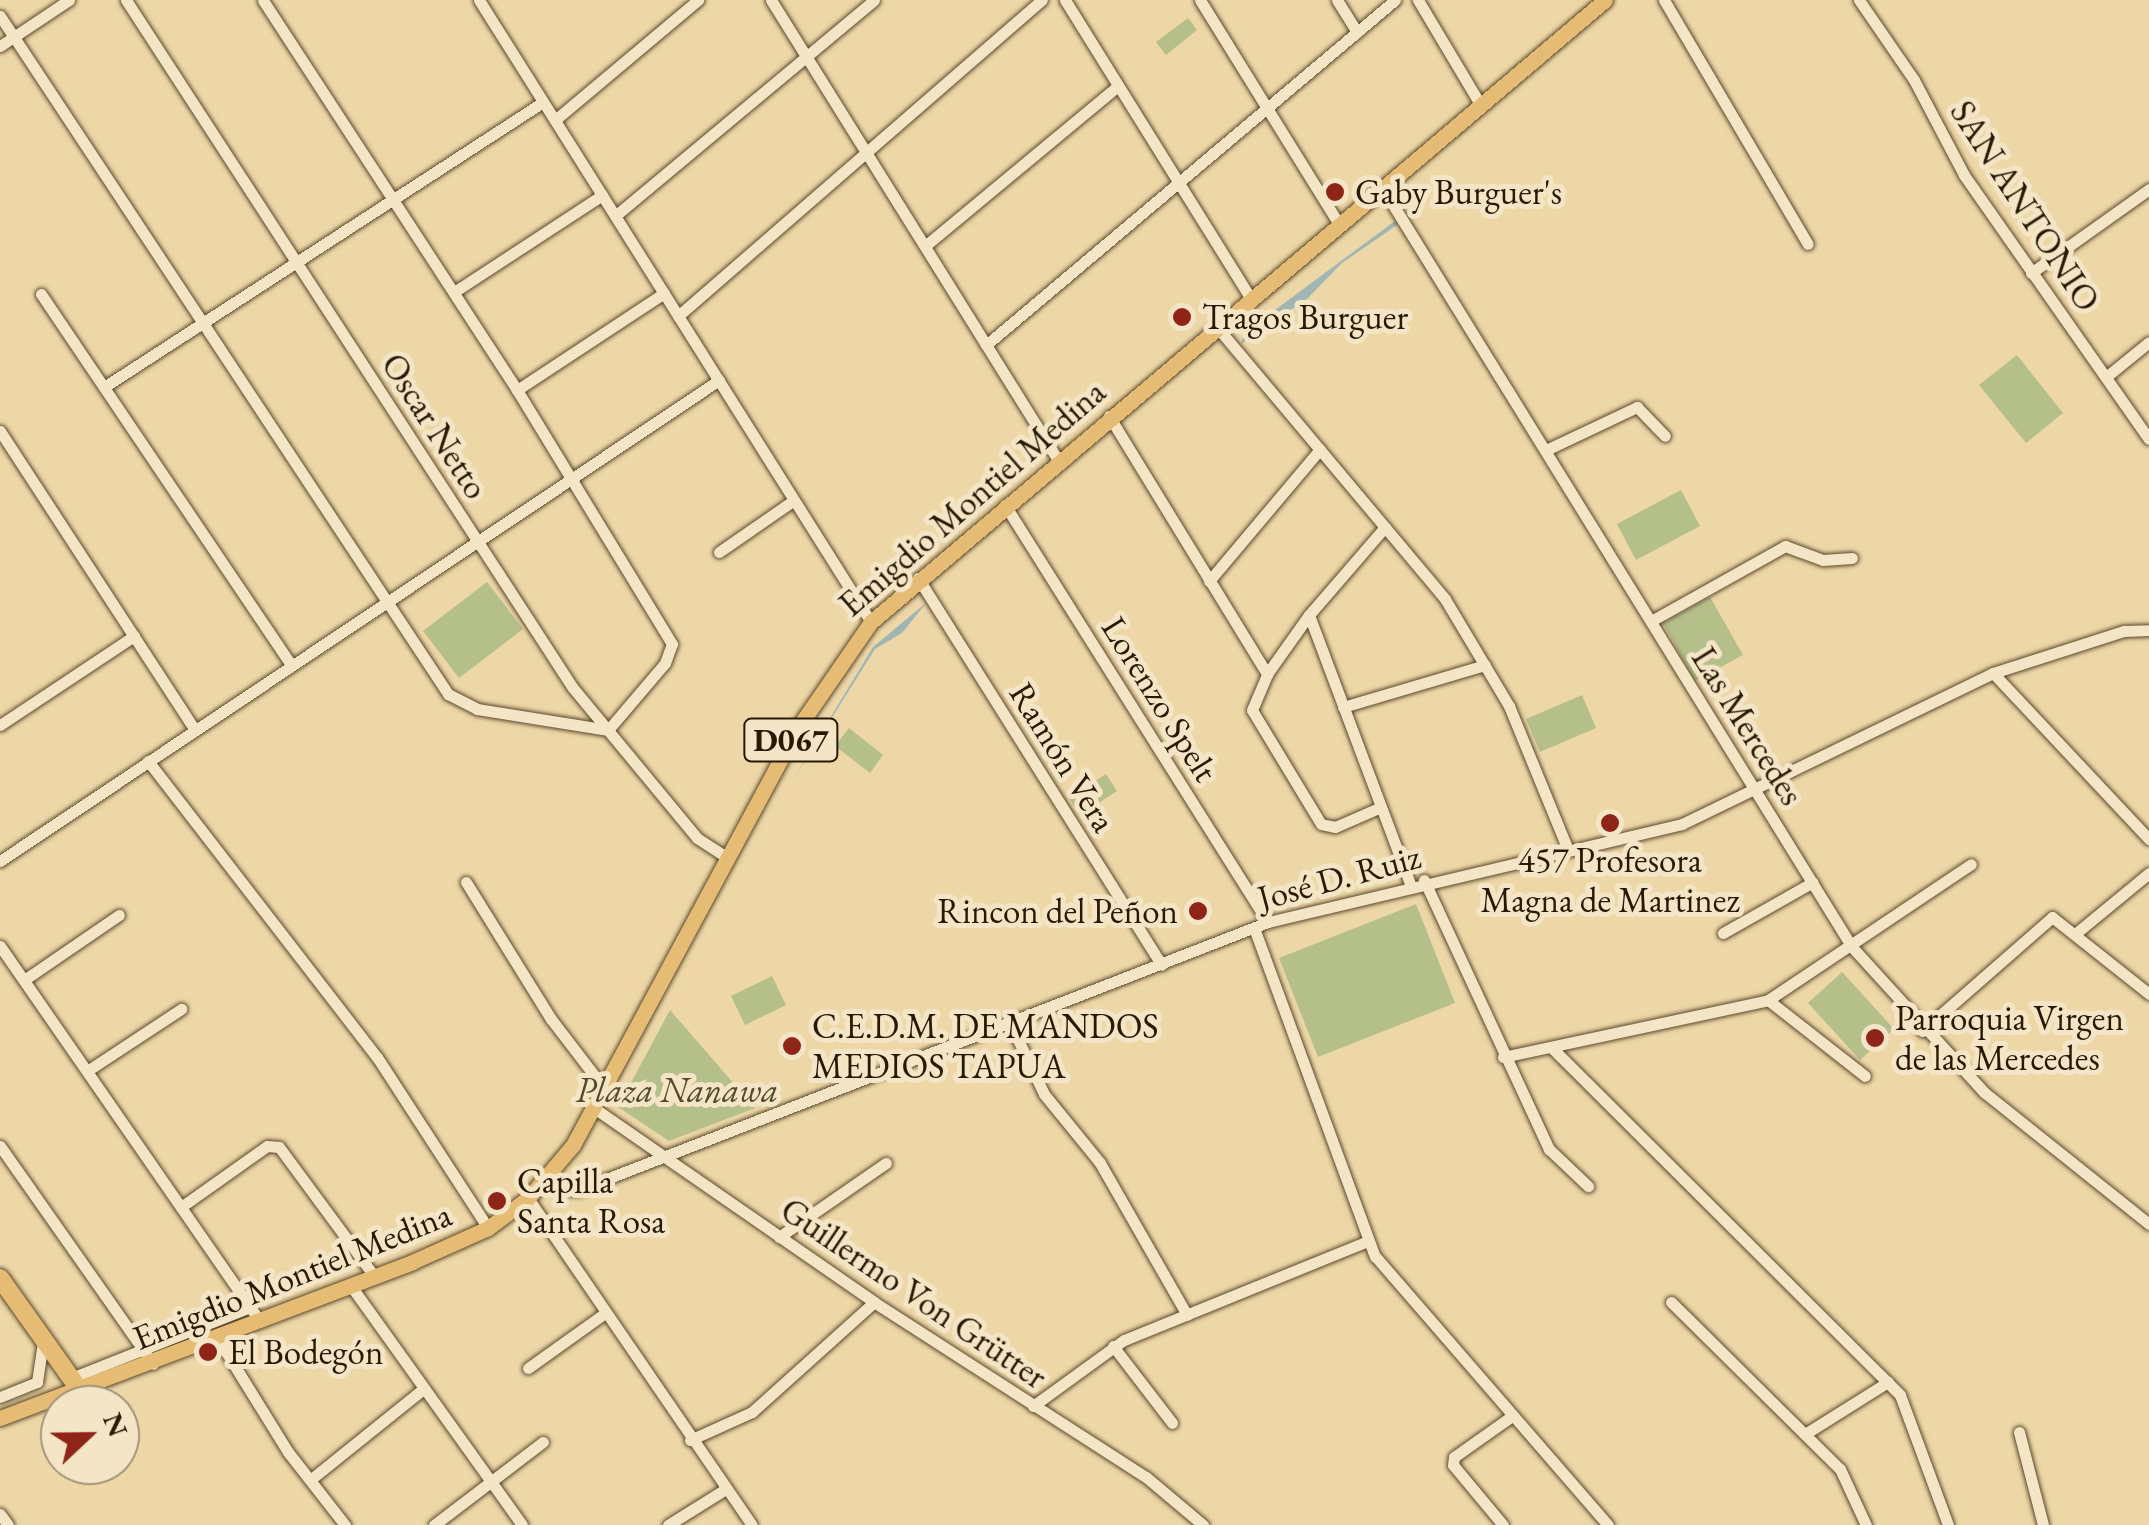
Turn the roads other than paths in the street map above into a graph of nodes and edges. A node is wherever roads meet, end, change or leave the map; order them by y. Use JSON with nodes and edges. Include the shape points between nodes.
{"nodes":[{"id":1,"x":70,"y":0,"type":"edge"},
{"id":2,"x":126,"y":0,"type":"edge"},
{"id":3,"x":263,"y":0,"type":"edge"},
{"id":4,"x":480,"y":0,"type":"edge"},
{"id":5,"x":698,"y":0,"type":"edge"},
{"id":6,"x":771,"y":0,"type":"edge"},
{"id":7,"x":874,"y":0,"type":"edge"},
{"id":8,"x":1042,"y":0,"type":"edge"},
{"id":9,"x":1065,"y":0,"type":"edge"},
{"id":10,"x":1200,"y":0,"type":"edge"},
{"id":11,"x":1338,"y":0,"type":"edge"},
{"id":12,"x":1395,"y":0,"type":"edge"},
{"id":13,"x":1418,"y":0,"type":"edge"},
{"id":14,"x":1605,"y":0,"type":"edge"},
{"id":15,"x":1664,"y":0,"type":"edge"},
{"id":16,"x":1859,"y":0,"type":"edge"},
{"id":17,"x":0,"y":16,"type":"edge"},
{"id":18,"x":1357,"y":32,"type":"junction"},
{"id":19,"x":14,"y":37,"type":"junction"},
{"id":20,"x":0,"y":46,"type":"edge"},
{"id":21,"x":807,"y":56,"type":"junction"},
{"id":22,"x":1118,"y":86,"type":"junction"},
{"id":23,"x":543,"y":102,"type":"junction"},
{"id":24,"x":1480,"y":104,"type":"junction"},
{"id":25,"x":1266,"y":108,"type":"junction"},
{"id":26,"x":555,"y":120,"type":"junction"},
{"id":27,"x":866,"y":152,"type":"junction"},
{"id":28,"x":1178,"y":182,"type":"junction"},
{"id":29,"x":1382,"y":188,"type":"junction"},
{"id":30,"x":2149,"y":189,"type":"edge"},
{"id":31,"x":602,"y":194,"type":"junction"},
{"id":32,"x":392,"y":195,"type":"junction"},
{"id":33,"x":616,"y":216,"type":"junction"},
{"id":34,"x":1339,"y":224,"type":"junction"},
{"id":35,"x":1808,"y":244,"type":"dead end"},
{"id":36,"x":924,"y":246,"type":"junction"},
{"id":37,"x":294,"y":260,"type":"junction"},
{"id":38,"x":2031,"y":273,"type":"junction"},
{"id":39,"x":454,"y":292,"type":"junction"},
{"id":40,"x":664,"y":293,"type":"junction"},
{"id":41,"x":41,"y":294,"type":"dead end"},
{"id":42,"x":1251,"y":299,"type":"junction"},
{"id":43,"x":678,"y":316,"type":"junction"},
{"id":44,"x":201,"y":322,"type":"junction"},
{"id":45,"x":1217,"y":327,"type":"junction"},
{"id":46,"x":2149,"y":342,"type":"edge"},
{"id":47,"x":986,"y":345,"type":"junction"},
{"id":48,"x":2106,"y":377,"type":"junction"},
{"id":49,"x":719,"y":380,"type":"junction"},
{"id":50,"x":104,"y":387,"type":"junction"},
{"id":51,"x":517,"y":390,"type":"junction"},
{"id":52,"x":1109,"y":416,"type":"junction"},
{"id":53,"x":0,"y":430,"type":"edge"},
{"id":54,"x":1665,"y":436,"type":"dead end"},
{"id":55,"x":2149,"y":439,"type":"edge"},
{"id":56,"x":1320,"y":449,"type":"junction"},
{"id":57,"x":1546,"y":450,"type":"junction"},
{"id":58,"x":1058,"y":460,"type":"junction"},
{"id":59,"x":573,"y":483,"type":"junction"},
{"id":60,"x":794,"y":500,"type":"junction"},
{"id":61,"x":1005,"y":505,"type":"junction"},
{"id":62,"x":1385,"y":527,"type":"junction"},
{"id":63,"x":480,"y":545,"type":"junction"},
{"id":64,"x":719,"y":552,"type":"dead end"},
{"id":65,"x":1852,"y":558,"type":"dead end"},
{"id":66,"x":918,"y":578,"type":"junction"},
{"id":67,"x":1209,"y":581,"type":"junction"},
{"id":68,"x":384,"y":603,"type":"junction"},
{"id":69,"x":1309,"y":615,"type":"junction"},
{"id":70,"x":1652,"y":621,"type":"junction"},
{"id":71,"x":871,"y":622,"type":"junction"},
{"id":72,"x":2149,"y":630,"type":"edge"},
{"id":73,"x":134,"y":636,"type":"junction"},
{"id":74,"x":1485,"y":664,"type":"junction"},
{"id":75,"x":291,"y":665,"type":"junction"},
{"id":76,"x":1994,"y":673,"type":"junction"},
{"id":77,"x":1267,"y":674,"type":"junction"},
{"id":78,"x":1343,"y":707,"type":"junction"},
{"id":79,"x":0,"y":725,"type":"edge"},
{"id":80,"x":195,"y":730,"type":"junction"},
{"id":81,"x":608,"y":730,"type":"junction"},
{"id":82,"x":148,"y":761,"type":"junction"},
{"id":83,"x":1755,"y":790,"type":"junction"},
{"id":84,"x":1381,"y":807,"type":"junction"},
{"id":85,"x":2149,"y":839,"type":"edge"},
{"id":86,"x":1568,"y":850,"type":"junction"},
{"id":87,"x":728,"y":858,"type":"junction"},
{"id":88,"x":0,"y":860,"type":"edge"},
{"id":89,"x":1971,"y":864,"type":"dead end"},
{"id":90,"x":2149,"y":874,"type":"edge"},
{"id":91,"x":1424,"y":880,"type":"junction"},
{"id":92,"x":466,"y":882,"type":"dead end"},
{"id":93,"x":1813,"y":882,"type":"junction"},
{"id":94,"x":1410,"y":884,"type":"junction"},
{"id":95,"x":119,"y":915,"type":"dead end"},
{"id":96,"x":1268,"y":922,"type":"junction"},
{"id":97,"x":1254,"y":928,"type":"junction"},
{"id":98,"x":1723,"y":933,"type":"dead end"},
{"id":99,"x":2074,"y":934,"type":"junction"},
{"id":100,"x":0,"y":946,"type":"edge"},
{"id":101,"x":1852,"y":948,"type":"junction"},
{"id":102,"x":1162,"y":965,"type":"junction"},
{"id":103,"x":24,"y":980,"type":"junction"},
{"id":104,"x":2149,"y":994,"type":"edge"},
{"id":105,"x":1768,"y":1000,"type":"junction"},
{"id":106,"x":181,"y":1010,"type":"dead end"},
{"id":107,"x":1010,"y":1023,"type":"junction"},
{"id":108,"x":1922,"y":1031,"type":"junction"},
{"id":109,"x":1551,"y":1046,"type":"junction"},
{"id":110,"x":1503,"y":1057,"type":"junction"},
{"id":111,"x":87,"y":1071,"type":"junction"},
{"id":112,"x":1864,"y":1076,"type":"dead end"},
{"id":113,"x":604,"y":1088,"type":"junction"},
{"id":114,"x":594,"y":1108,"type":"junction"},
{"id":115,"x":0,"y":1146,"type":"edge"},
{"id":116,"x":667,"y":1156,"type":"junction"},
{"id":117,"x":886,"y":1163,"type":"dead end"},
{"id":118,"x":550,"y":1176,"type":"junction"},
{"id":119,"x":1588,"y":1186,"type":"dead end"},
{"id":120,"x":528,"y":1198,"type":"junction"},
{"id":121,"x":180,"y":1207,"type":"junction"},
{"id":122,"x":2149,"y":1224,"type":"edge"},
{"id":123,"x":488,"y":1228,"type":"junction"},
{"id":124,"x":779,"y":1238,"type":"junction"},
{"id":125,"x":1368,"y":1242,"type":"junction"},
{"id":126,"x":375,"y":1277,"type":"junction"},
{"id":127,"x":0,"y":1278,"type":"edge"},
{"id":128,"x":351,"y":1286,"type":"junction"},
{"id":129,"x":874,"y":1302,"type":"junction"},
{"id":130,"x":1671,"y":1302,"type":"dead end"},
{"id":131,"x":250,"y":1307,"type":"junction"},
{"id":132,"x":605,"y":1313,"type":"junction"},
{"id":133,"x":1187,"y":1315,"type":"junction"},
{"id":134,"x":260,"y":1322,"type":"junction"},
{"id":135,"x":42,"y":1338,"type":"junction"},
{"id":136,"x":218,"y":1339,"type":"junction"},
{"id":137,"x":1112,"y":1346,"type":"junction"},
{"id":138,"x":142,"y":1349,"type":"junction"},
{"id":139,"x":153,"y":1364,"type":"junction"},
{"id":140,"x":528,"y":1368,"type":"dead end"},
{"id":141,"x":100,"y":1375,"type":"junction"},
{"id":142,"x":1888,"y":1382,"type":"junction"},
{"id":143,"x":76,"y":1385,"type":"joint"},
{"id":144,"x":423,"y":1389,"type":"junction"},
{"id":145,"x":0,"y":1398,"type":"edge"},
{"id":146,"x":40,"y":1401,"type":"edge"},
{"id":147,"x":1033,"y":1406,"type":"junction"},
{"id":148,"x":1512,"y":1416,"type":"junction"},
{"id":149,"x":0,"y":1418,"type":"edge"},
{"id":150,"x":1172,"y":1423,"type":"dead end"},
{"id":151,"x":2019,"y":1432,"type":"dead end"},
{"id":152,"x":1805,"y":1434,"type":"junction"},
{"id":153,"x":690,"y":1440,"type":"junction"},
{"id":154,"x":543,"y":1442,"type":"dead end"},
{"id":155,"x":310,"y":1480,"type":"junction"},
{"id":156,"x":490,"y":1481,"type":"junction"},
{"id":157,"x":724,"y":1490,"type":"junction"},
{"id":158,"x":0,"y":1514,"type":"edge"},
{"id":159,"x":8,"y":1525,"type":"edge"},
{"id":160,"x":345,"y":1525,"type":"edge"},
{"id":161,"x":434,"y":1525,"type":"edge"},
{"id":162,"x":522,"y":1525,"type":"edge"},
{"id":163,"x":668,"y":1525,"type":"edge"},
{"id":164,"x":752,"y":1525,"type":"edge"},
{"id":165,"x":1203,"y":1525,"type":"edge"},
{"id":166,"x":1503,"y":1525,"type":"edge"},
{"id":167,"x":1608,"y":1525,"type":"edge"},
{"id":168,"x":1866,"y":1525,"type":"edge"},
{"id":169,"x":1948,"y":1525,"type":"edge"},
{"id":170,"x":2043,"y":1525,"type":"edge"}],
"edges":[{"from":1,"to":19,"type":"street"},
{"from":2,"to":37,"type":"street","name":"Oscar Netto"},
{"from":3,"to":32,"type":"street"},
{"from":4,"to":23,"type":"street"},
{"from":5,"to":26,"type":"street"},
{"from":6,"to":21,"type":"street"},
{"from":7,"to":21,"type":"street"},
{"from":8,"to":27,"type":"street"},
{"from":9,"to":22,"type":"street"},
{"from":10,"to":25,"type":"street"},
{"from":11,"to":18,"type":"street"},
{"from":12,"to":18,"type":"street"},
{"from":13,"to":24,"type":"street"},
{"from":14,"to":24,"type":"main road","name":"Emigdio Montiel Medina","number":"D067"},
{"from":15,"to":35,"type":"street"},
{"from":16,"to":38,"type":"street","name":"SAN ANTONIO"},
{"from":17,"to":19,"type":"street"},
{"from":18,"to":25,"type":"street"},
{"from":19,"to":20,"type":"street"},
{"from":19,"to":44,"type":"street"},
{"from":21,"to":27,"type":"street"},
{"from":21,"to":33,"type":"street"},
{"from":22,"to":28,"type":"street"},
{"from":22,"to":36,"type":"street"},
{"from":23,"to":26,"type":"street"},
{"from":23,"to":32,"type":"street"},
{"from":24,"to":29,"type":"main road","name":"Emigdio Montiel Medina","number":"D067"},
{"from":25,"to":28,"type":"street"},
{"from":25,"to":34,"type":"street"},
{"from":26,"to":31,"type":"street"},
{"from":27,"to":36,"type":"street"},
{"from":27,"to":43,"type":"street"},
{"from":28,"to":42,"type":"street"},
{"from":28,"to":47,"type":"street"},
{"from":29,"to":34,"type":"main road","name":"Emigdio Montiel Medina","number":"D067"},
{"from":29,"to":57,"type":"street","name":"Las Mercedes"},
{"from":30,"to":38,"type":"street"},
{"from":31,"to":33,"type":"street"},
{"from":31,"to":39,"type":"street"},
{"from":32,"to":37,"type":"street"},
{"from":32,"to":39,"type":"street"},
{"from":33,"to":40,"type":"street"},
{"from":34,"to":42,"type":"main road","name":"Emigdio Montiel Medina","number":"D067"},
{"from":36,"to":47,"type":"street"},
{"from":37,"to":44,"type":"street"},
{"from":37,"to":63,"type":"street","name":"Oscar Netto"},
{"from":38,"to":48,"type":"street","name":"SAN ANTONIO"},
{"from":39,"to":51,"type":"street"},
{"from":40,"to":43,"type":"street"},
{"from":40,"to":51,"type":"street"},
{"from":41,"to":50,"type":"street"},
{"from":42,"to":45,"type":"main road","name":"Emigdio Montiel Medina","number":"D067"},
{"from":43,"to":49,"type":"street"},
{"from":44,"to":50,"type":"street"},
{"from":44,"to":68,"type":"street"},
{"from":45,"to":52,"type":"main road","name":"Emigdio Montiel Medina","number":"D067"},
{"from":45,"to":56,"type":"street"},
{"from":46,"to":48,"type":"street"},
{"from":47,"to":58,"type":"street"},
{"from":48,"to":55,"type":"street","name":"SAN ANTONIO"},
{"from":49,"to":59,"type":"street"},
{"from":49,"to":60,"type":"street"},
{"from":50,"to":75,"type":"street"},
{"from":51,"to":59,"type":"street"},
{"from":52,"to":58,"type":"main road","name":"Emigdio Montiel Medina","number":"D067"},
{"from":52,"to":67,"type":"street"},
{"from":53,"to":73,"type":"street"},
{"from":54,"to":57,"type":"street","via":[[1637,407]]},
{"from":56,"to":62,"type":"street"},
{"from":56,"to":67,"type":"street"},
{"from":57,"to":70,"type":"street","name":"Las Mercedes"},
{"from":58,"to":61,"type":"main road","name":"Emigdio Montiel Medina","number":"D067"},
{"from":59,"to":63,"type":"street"},
{"from":59,"to":81,"type":"street","via":[[672,644],[666,663]]},
{"from":60,"to":64,"type":"street"},
{"from":60,"to":71,"type":"street"},
{"from":61,"to":66,"type":"main road","name":"Emigdio Montiel Medina","number":"D067"},
{"from":61,"to":96,"type":"street","name":"Lorenzo Spelt"},
{"from":62,"to":69,"type":"street"},
{"from":62,"to":74,"type":"street","via":[[1445,599]]},
{"from":63,"to":68,"type":"street"},
{"from":63,"to":81,"type":"street","name":"Oscar Netto"},
{"from":65,"to":70,"type":"street","via":[[1824,560],[1785,546]]},
{"from":66,"to":71,"type":"main road","name":"Emigdio Montiel Medina","number":"D067"},
{"from":66,"to":102,"type":"street","name":"Ramón Vera"},
{"from":67,"to":77,"type":"street"},
{"from":68,"to":75,"type":"street"},
{"from":68,"to":81,"type":"street","via":[[436,678],[463,704]]},
{"from":69,"to":77,"type":"street"},
{"from":69,"to":78,"type":"street"},
{"from":70,"to":83,"type":"street","name":"Las Mercedes"},
{"from":71,"to":87,"type":"main road","name":"Emigdio Montiel Medina","number":"D067","via":[[822,685]]},
{"from":72,"to":76,"type":"street","name":"José D. Ruiz","via":[[2124,631]]},
{"from":73,"to":79,"type":"street"},
{"from":73,"to":80,"type":"street"},
{"from":74,"to":78,"type":"street"},
{"from":74,"to":86,"type":"street"},
{"from":75,"to":80,"type":"street"},
{"from":76,"to":83,"type":"street","name":"José D. Ruiz"},
{"from":76,"to":85,"type":"street","via":[[2101,795]]},
{"from":77,"to":84,"type":"street","via":[[1254,717],[1321,824],[1335,827]]},
{"from":78,"to":84,"type":"street"},
{"from":80,"to":82,"type":"street"},
{"from":81,"to":87,"type":"street","name":"Oscar Netto","via":[[697,838]]},
{"from":82,"to":88,"type":"street"},
{"from":82,"to":123,"type":"street","via":[[377,1057]]},
{"from":83,"to":86,"type":"street","name":"José D. Ruiz","via":[[1682,824]]},
{"from":83,"to":93,"type":"street","name":"Las Mercedes"},
{"from":84,"to":94,"type":"street"},
{"from":86,"to":91,"type":"street","name":"José D. Ruiz"},
{"from":87,"to":113,"type":"main road","name":"Emigdio Montiel Medina","number":"D067"},
{"from":89,"to":101,"type":"street"},
{"from":90,"to":99,"type":"street"},
{"from":91,"to":94,"type":"street","name":"José D. Ruiz"},
{"from":91,"to":110,"type":"street"},
{"from":92,"to":113,"type":"street","via":[[551,1019]]},
{"from":93,"to":98,"type":"street"},
{"from":93,"to":101,"type":"street","name":"Las Mercedes"},
{"from":94,"to":96,"type":"street","name":"José D. Ruiz"},
{"from":95,"to":103,"type":"street"},
{"from":96,"to":97,"type":"street","name":"José D. Ruiz"},
{"from":97,"to":102,"type":"street","name":"José D. Ruiz"},
{"from":97,"to":125,"type":"street"},
{"from":99,"to":104,"type":"street"},
{"from":99,"to":108,"type":"street","via":[[2058,919],[2046,920]]},
{"from":100,"to":103,"type":"street"},
{"from":101,"to":105,"type":"street"},
{"from":101,"to":108,"type":"street","name":"Las Mercedes"},
{"from":102,"to":107,"type":"street","name":"José D. Ruiz"},
{"from":103,"to":111,"type":"street"},
{"from":105,"to":109,"type":"street"},
{"from":105,"to":112,"type":"street"},
{"from":106,"to":111,"type":"street"},
{"from":107,"to":116,"type":"street","name":"José D. Ruiz"},
{"from":107,"to":133,"type":"street","via":[[1054,1110],[1100,1163]]},
{"from":108,"to":122,"type":"street","name":"Las Mercedes","via":[[1986,1093]]},
{"from":109,"to":110,"type":"street"},
{"from":109,"to":142,"type":"street"},
{"from":110,"to":119,"type":"street","via":[[1549,1149]]},
{"from":111,"to":121,"type":"street"},
{"from":113,"to":114,"type":"main road","name":"Emigdio Montiel Medina","number":"D067"},
{"from":114,"to":116,"type":"street","name":"Guillermo Von Grütter"},
{"from":114,"to":118,"type":"main road","name":"Emigdio Montiel Medina","number":"D067"},
{"from":115,"to":138,"type":"street"},
{"from":116,"to":118,"type":"street","name":"José D. Ruiz","via":[[578,1190]]},
{"from":116,"to":124,"type":"street","name":"Guillermo Von Grütter"},
{"from":117,"to":124,"type":"street"},
{"from":118,"to":120,"type":"main road","name":"Emigdio Montiel Medina","number":"D067"},
{"from":120,"to":123,"type":"main road","name":"Emigdio Montiel Medina","number":"D067"},
{"from":120,"to":132,"type":"street"},
{"from":121,"to":126,"type":"street","via":[[266,1146],[279,1147]]},
{"from":121,"to":131,"type":"street"},
{"from":123,"to":126,"type":"main road","name":"Emigdio Montiel Medina","number":"D067"},
{"from":124,"to":129,"type":"street","name":"Guillermo Von Grütter"},
{"from":125,"to":133,"type":"street"},
{"from":125,"to":148,"type":"street"},
{"from":126,"to":128,"type":"main road","name":"Emigdio Montiel Medina","number":"D067"},
{"from":127,"to":135,"type":"highway"},
{"from":128,"to":134,"type":"main road","name":"Emigdio Montiel Medina","number":"D067"},
{"from":128,"to":144,"type":"street"},
{"from":129,"to":147,"type":"street","name":"Guillermo Von Grütter"},
{"from":129,"to":153,"type":"street","via":[[752,1412]]},
{"from":130,"to":152,"type":"street"},
{"from":131,"to":134,"type":"street"},
{"from":131,"to":138,"type":"street"},
{"from":132,"to":140,"type":"street"},
{"from":132,"to":153,"type":"street"},
{"from":133,"to":137,"type":"street"},
{"from":134,"to":136,"type":"main road","name":"Emigdio Montiel Medina","number":"D067"},
{"from":135,"to":143,"type":"highway"},
{"from":135,"to":145,"type":"street","via":[[37,1382]]},
{"from":136,"to":139,"type":"main road","name":"Emigdio Montiel Medina","number":"D067"},
{"from":136,"to":155,"type":"street"},
{"from":137,"to":147,"type":"street"},
{"from":137,"to":150,"type":"street"},
{"from":138,"to":139,"type":"street"},
{"from":138,"to":141,"type":"street"},
{"from":139,"to":141,"type":"main road","name":"Emigdio Montiel Medina","number":"D067"},
{"from":141,"to":143,"type":"main road","name":"Emigdio Montiel Medina","number":"D067"},
{"from":142,"to":152,"type":"street"},
{"from":142,"to":169,"type":"street","via":[[1914,1421]]},
{"from":144,"to":155,"type":"street"},
{"from":144,"to":156,"type":"street"},
{"from":146,"to":149,"type":"main road","name":"Emigdio Montiel Medina","number":"D067"},
{"from":147,"to":165,"type":"street","name":"Guillermo Von Grütter","via":[[1155,1484]]},
{"from":148,"to":166,"type":"street","via":[[1454,1457],[1453,1465]]},
{"from":148,"to":167,"type":"street"},
{"from":151,"to":170,"type":"street"},
{"from":152,"to":168,"type":"street","via":[[1852,1485]]},
{"from":153,"to":157,"type":"street"},
{"from":154,"to":156,"type":"street"},
{"from":155,"to":160,"type":"street"},
{"from":156,"to":161,"type":"street"},
{"from":156,"to":162,"type":"street"},
{"from":157,"to":163,"type":"street"},
{"from":157,"to":164,"type":"street"},
{"from":158,"to":159,"type":"street"}]}
